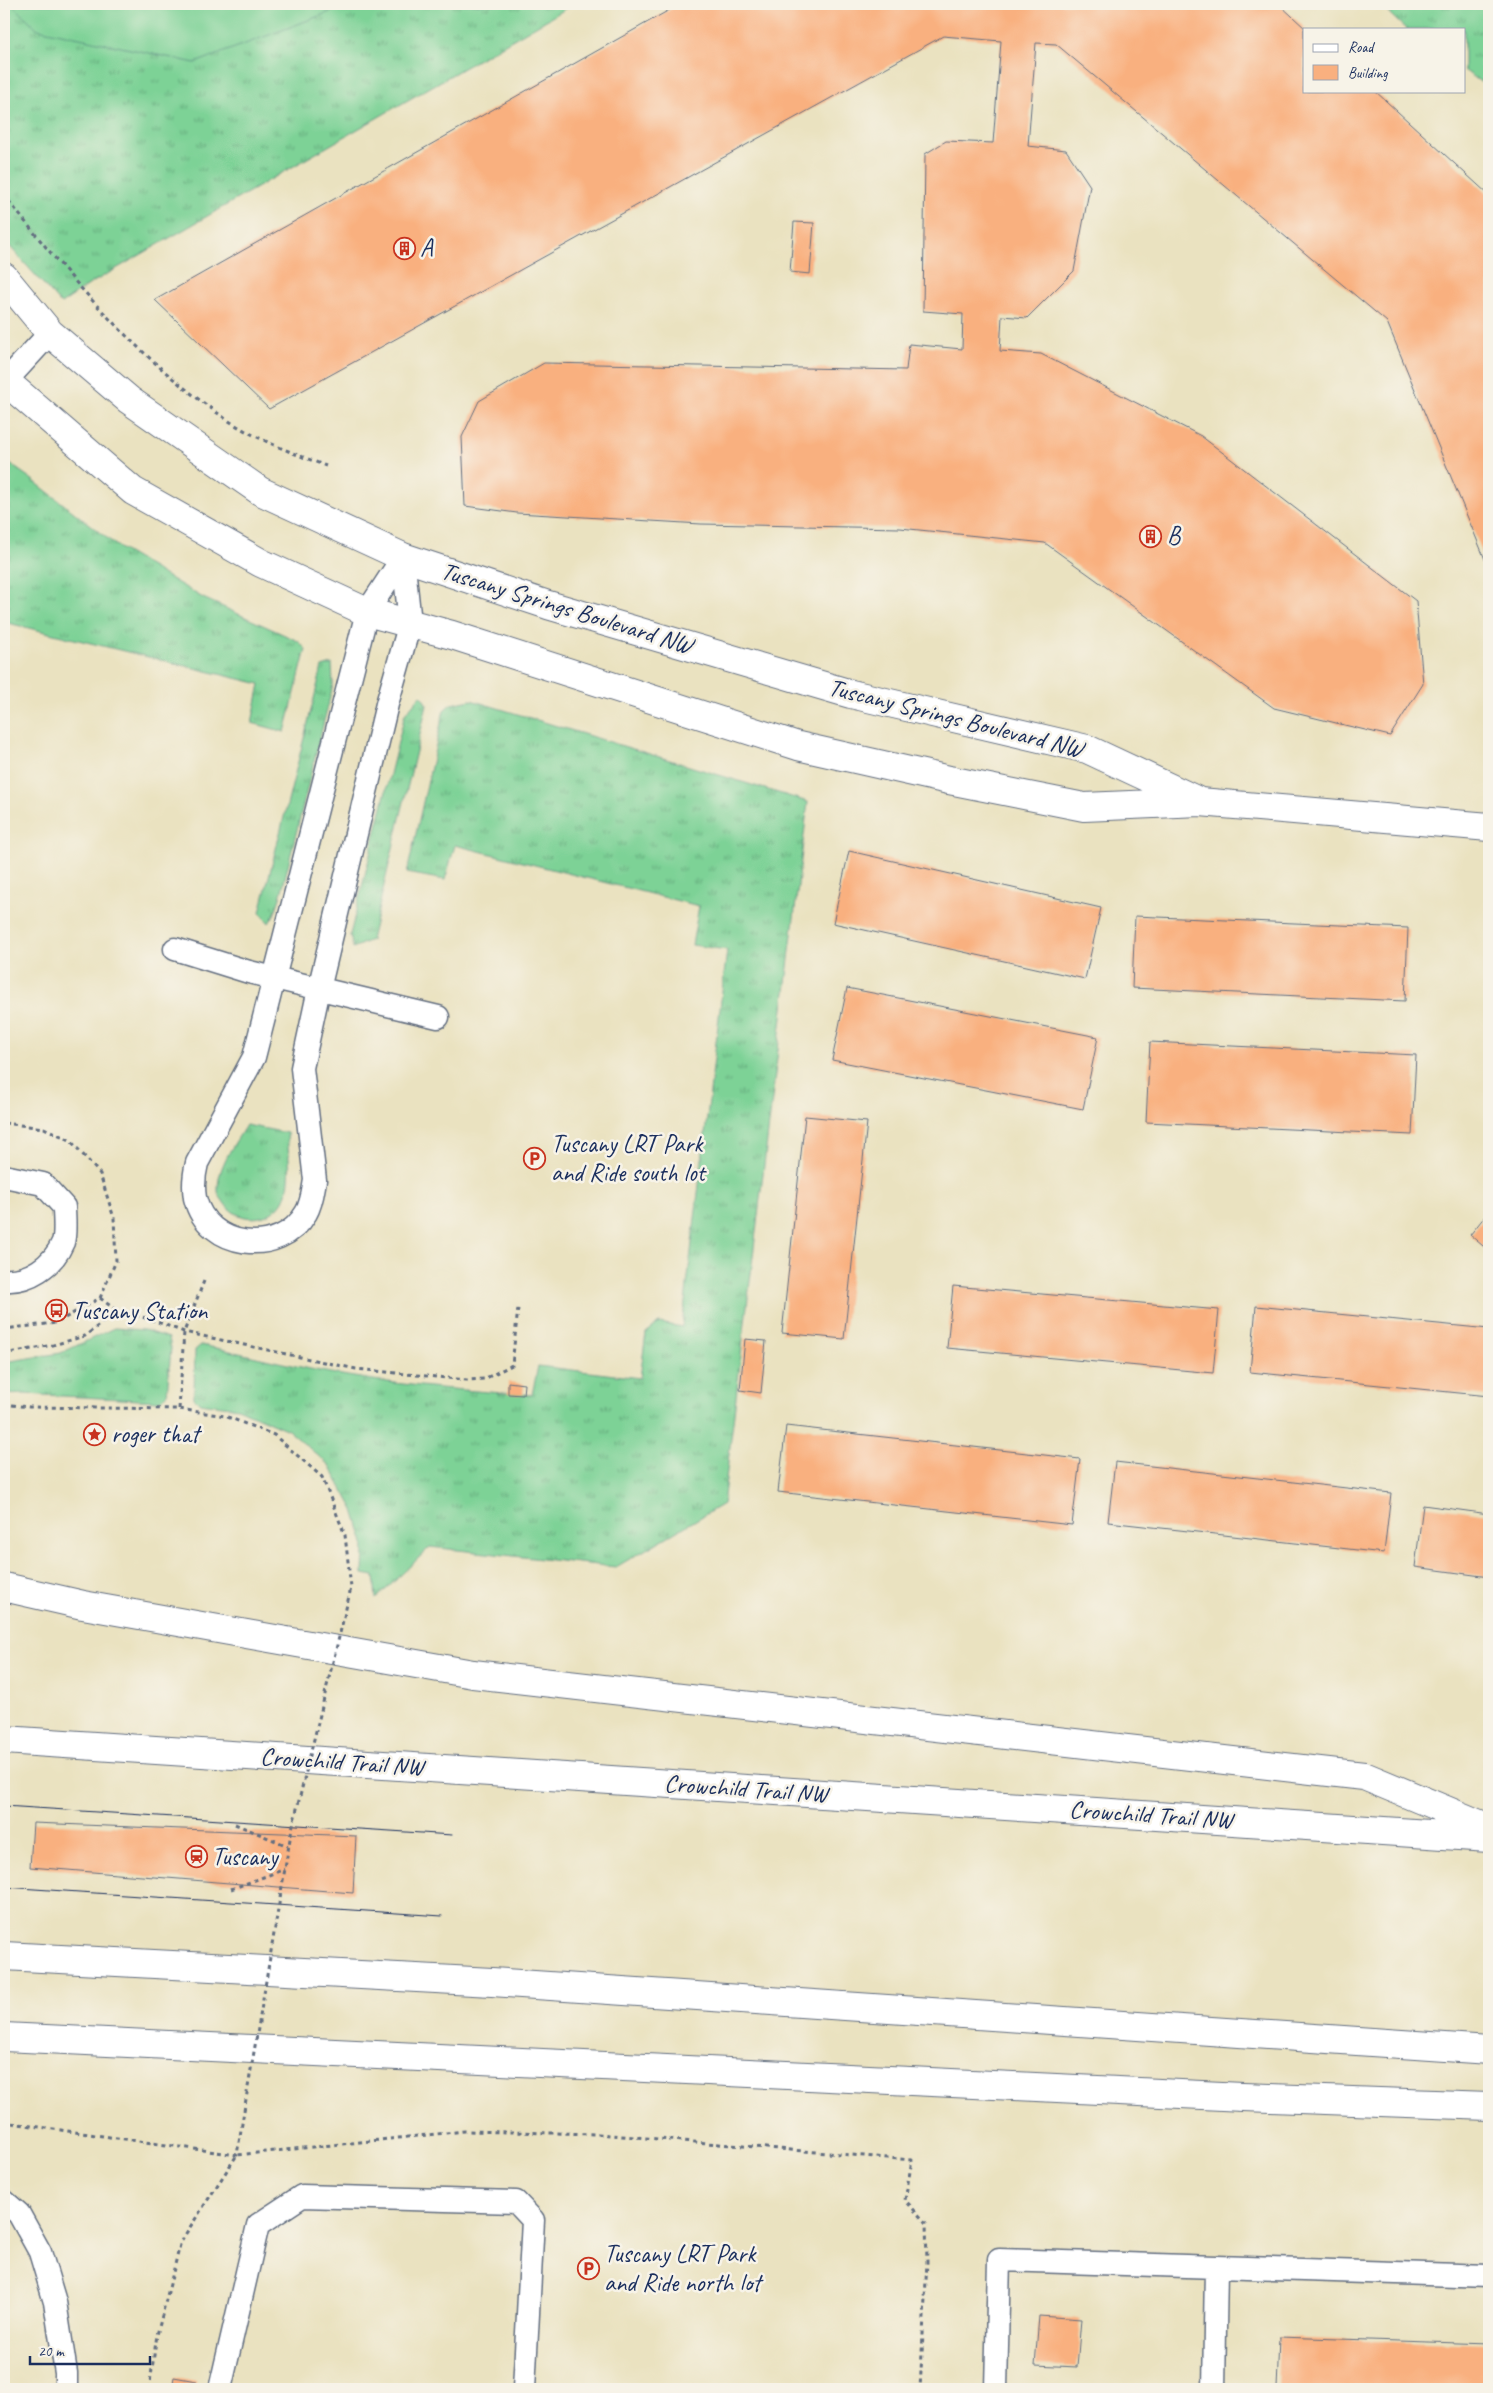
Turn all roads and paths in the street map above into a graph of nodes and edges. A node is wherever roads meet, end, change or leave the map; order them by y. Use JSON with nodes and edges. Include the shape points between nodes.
{"nodes":[{"id":1,"x":4,"y":196,"type":"edge"},
{"id":2,"x":4,"y":277,"type":"edge"},
{"id":3,"x":50,"y":333,"type":"junction"},
{"id":4,"x":4,"y":382,"type":"edge"},
{"id":5,"x":326,"y":466,"type":"dead end"},
{"id":6,"x":403,"y":557,"type":"junction"},
{"id":7,"x":367,"y":612,"type":"junction"},
{"id":8,"x":410,"y":623,"type":"junction"},
{"id":9,"x":1200,"y":802,"type":"junction"},
{"id":10,"x":1489,"y":827,"type":"edge"},
{"id":11,"x":175,"y":949,"type":"dead end"},
{"id":12,"x":275,"y":977,"type":"junction"},
{"id":13,"x":319,"y":989,"type":"junction"},
{"id":14,"x":438,"y":1017,"type":"dead end"},
{"id":15,"x":4,"y":1176,"type":"edge"},
{"id":16,"x":4,"y":1280,"type":"edge"},
{"id":17,"x":204,"y":1281,"type":"dead end"},
{"id":18,"x":100,"y":1298,"type":"dead end"},
{"id":19,"x":518,"y":1308,"type":"dead end"},
{"id":20,"x":117,"y":1311,"type":"junction"},
{"id":21,"x":184,"y":1332,"type":"junction"},
{"id":22,"x":4,"y":1354,"type":"edge"},
{"id":23,"x":4,"y":1404,"type":"edge"},
{"id":24,"x":179,"y":1409,"type":"junction"},
{"id":25,"x":4,"y":1588,"type":"edge"},
{"id":26,"x":4,"y":1740,"type":"edge"},
{"id":27,"x":236,"y":1824,"type":"dead end"},
{"id":28,"x":1489,"y":1828,"type":"edge"},
{"id":29,"x":1489,"y":1838,"type":"edge"},
{"id":30,"x":288,"y":1846,"type":"junction"},
{"id":31,"x":285,"y":1869,"type":"junction"},
{"id":32,"x":231,"y":1889,"type":"dead end"},
{"id":33,"x":4,"y":1956,"type":"edge"},
{"id":34,"x":4,"y":2037,"type":"edge"},
{"id":35,"x":1489,"y":2050,"type":"edge"},
{"id":36,"x":1489,"y":2106,"type":"edge"},
{"id":37,"x":4,"y":2122,"type":"edge"},
{"id":38,"x":237,"y":2155,"type":"junction"},
{"id":39,"x":4,"y":2201,"type":"edge"},
{"id":40,"x":1216,"y":2268,"type":"junction"},
{"id":41,"x":1489,"y":2276,"type":"edge"},
{"id":42,"x":66,"y":2389,"type":"edge"},
{"id":43,"x":149,"y":2389,"type":"edge"},
{"id":44,"x":220,"y":2389,"type":"edge"},
{"id":45,"x":524,"y":2389,"type":"edge"},
{"id":46,"x":920,"y":2389,"type":"edge"},
{"id":47,"x":996,"y":2389,"type":"edge"},
{"id":48,"x":1214,"y":2389,"type":"edge"}],
"edges":[{"from":1,"to":5,"type":"path","via":[[52,257],[109,319],[178,383],[230,422]]},
{"from":2,"to":3,"type":"main road","name":"Tuscany Springs Boulevard NW"},
{"from":3,"to":4,"type":"lane"},
{"from":3,"to":6,"type":"main road","name":"Tuscany Springs Boulevard NW","via":[[129,400],[260,490]]},
{"from":4,"to":7,"type":"main road","name":"Tuscany Springs Boulevard NW","via":[[132,491],[261,563]]},
{"from":6,"to":7,"type":"lane"},
{"from":6,"to":8,"type":"lane"},
{"from":6,"to":9,"type":"main road","name":"Tuscany Springs Boulevard NW","via":[[548,605],[851,694],[1087,748]]},
{"from":7,"to":8,"type":"main road","name":"Tuscany Springs Boulevard NW"},
{"from":7,"to":12,"type":"lane"},
{"from":8,"to":9,"type":"main road","name":"Tuscany Springs Boulevard NW","via":[[798,746],[920,774],[1084,807]]},
{"from":8,"to":13,"type":"lane","via":[[387,704]]},
{"from":9,"to":10,"type":"main road","name":"Tuscany Springs Boulevard NW"},
{"from":11,"to":12,"type":"lane"},
{"from":12,"to":13,"type":"lane"},
{"from":12,"to":13,"type":"lane","via":[[254,1057],[197,1164],[194,1181],[196,1199],[203,1215],[215,1229],[247,1243],[264,1242],[295,1227],[306,1213],[312,1197],[315,1180],[302,1068]]},
{"from":13,"to":14,"type":"lane"},
{"from":15,"to":16,"type":"lane","via":[[43,1184],[64,1207],[63,1241],[48,1266],[17,1281]]},
{"from":17,"to":21,"type":"path"},
{"from":18,"to":20,"type":"path"},
{"from":19,"to":21,"type":"path","via":[[512,1365],[484,1379],[356,1369]]},
{"from":20,"to":21,"type":"path"},
{"from":20,"to":22,"type":"path","via":[[85,1336]]},
{"from":21,"to":24,"type":"path"},
{"from":23,"to":24,"type":"path"},
{"from":24,"to":30,"type":"path","bridge":true,"via":[[225,1416],[274,1435],[322,1477],[345,1535],[351,1588]]},
{"from":25,"to":28,"type":"main road","via":[[473,1674],[1364,1776]]},
{"from":26,"to":29,"type":"main road","name":"Crowchild Trail NW"},
{"from":27,"to":30,"type":"path"},
{"from":30,"to":31,"type":"path","bridge":true},
{"from":31,"to":32,"type":"path"},
{"from":31,"to":38,"type":"path","bridge":true},
{"from":33,"to":35,"type":"main road","via":[[502,1983]]},
{"from":34,"to":36,"type":"main road"},
{"from":37,"to":38,"type":"path"},
{"from":38,"to":43,"type":"path","via":[[181,2241],[158,2335]]},
{"from":38,"to":46,"type":"path","via":[[465,2131],[598,2134],[912,2160],[905,2200],[926,2222]]},
{"from":39,"to":42,"type":"lane","via":[[19,2214],[40,2252],[55,2302]]},
{"from":40,"to":41,"type":"lane"},
{"from":40,"to":47,"type":"lane","via":[[999,2260]]},
{"from":40,"to":48,"type":"lane"},
{"from":44,"to":45,"type":"lane","via":[[258,2225],[302,2196],[516,2202],[533,2220]]}]}
